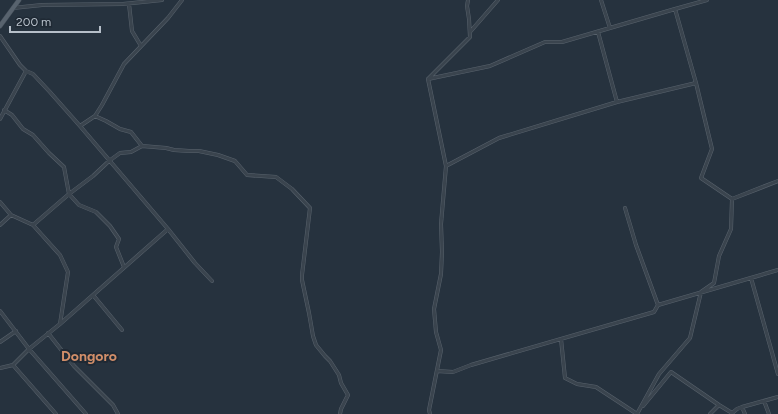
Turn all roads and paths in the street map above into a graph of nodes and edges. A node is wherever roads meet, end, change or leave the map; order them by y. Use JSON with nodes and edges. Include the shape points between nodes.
{"nodes":[{"id":1,"x":19,"y":0,"type":"edge"},
{"id":2,"x":105,"y":0,"type":"edge"},
{"id":3,"x":162,"y":0,"type":"edge"},
{"id":4,"x":182,"y":0,"type":"edge"},
{"id":5,"x":468,"y":0,"type":"edge"},
{"id":6,"x":498,"y":0,"type":"edge"},
{"id":7,"x":601,"y":0,"type":"edge"},
{"id":8,"x":707,"y":0,"type":"edge"},
{"id":9,"x":106,"y":4,"type":"junction"},
{"id":10,"x":129,"y":4,"type":"junction"},
{"id":11,"x":13,"y":8,"type":"junction"},
{"id":12,"x":675,"y":9,"type":"junction"},
{"id":13,"x":0,"y":26,"type":"edge"},
{"id":14,"x":610,"y":28,"type":"junction"},
{"id":15,"x":470,"y":32,"type":"junction"},
{"id":16,"x":598,"y":32,"type":"junction"},
{"id":17,"x":0,"y":36,"type":"edge"},
{"id":18,"x":141,"y":46,"type":"junction"},
{"id":19,"x":26,"y":71,"type":"junction"},
{"id":20,"x":428,"y":79,"type":"junction"},
{"id":21,"x":696,"y":83,"type":"junction"},
{"id":22,"x":617,"y":102,"type":"junction"},
{"id":23,"x":4,"y":110,"type":"junction"},
{"id":24,"x":95,"y":116,"type":"junction"},
{"id":25,"x":0,"y":119,"type":"edge"},
{"id":26,"x":80,"y":126,"type":"junction"},
{"id":27,"x":142,"y":146,"type":"junction"},
{"id":28,"x":109,"y":161,"type":"junction"},
{"id":29,"x":446,"y":166,"type":"junction"},
{"id":30,"x":778,"y":181,"type":"edge"},
{"id":31,"x":69,"y":194,"type":"junction"},
{"id":32,"x":732,"y":199,"type":"junction"},
{"id":33,"x":0,"y":202,"type":"edge"},
{"id":34,"x":625,"y":208,"type":"dead end"},
{"id":35,"x":11,"y":215,"type":"junction"},
{"id":36,"x":0,"y":225,"type":"edge"},
{"id":37,"x":33,"y":225,"type":"junction"},
{"id":38,"x":168,"y":229,"type":"junction"},
{"id":39,"x":124,"y":268,"type":"junction"},
{"id":40,"x":778,"y":270,"type":"edge"},
{"id":41,"x":751,"y":278,"type":"junction"},
{"id":42,"x":212,"y":281,"type":"dead end"},
{"id":43,"x":701,"y":292,"type":"junction"},
{"id":44,"x":93,"y":295,"type":"junction"},
{"id":45,"x":658,"y":305,"type":"junction"},
{"id":46,"x":0,"y":311,"type":"edge"},
{"id":47,"x":60,"y":324,"type":"junction"},
{"id":48,"x":122,"y":330,"type":"dead end"},
{"id":49,"x":16,"y":331,"type":"junction"},
{"id":50,"x":48,"y":333,"type":"junction"},
{"id":51,"x":561,"y":339,"type":"junction"},
{"id":52,"x":0,"y":342,"type":"edge"},
{"id":53,"x":29,"y":348,"type":"junction"},
{"id":54,"x":13,"y":365,"type":"junction"},
{"id":55,"x":0,"y":368,"type":"edge"},
{"id":56,"x":436,"y":370,"type":"junction"},
{"id":57,"x":778,"y":374,"type":"edge"},
{"id":58,"x":778,"y":397,"type":"edge"},
{"id":59,"x":764,"y":401,"type":"junction"},
{"id":60,"x":719,"y":405,"type":"junction"},
{"id":61,"x":742,"y":407,"type":"junction"},
{"id":62,"x":732,"y":413,"type":"edge"},
{"id":63,"x":55,"y":414,"type":"edge"},
{"id":64,"x":86,"y":414,"type":"edge"},
{"id":65,"x":118,"y":414,"type":"edge"},
{"id":66,"x":340,"y":414,"type":"edge"},
{"id":67,"x":430,"y":414,"type":"edge"},
{"id":68,"x":637,"y":414,"type":"edge"},
{"id":69,"x":710,"y":414,"type":"edge"},
{"id":70,"x":745,"y":414,"type":"edge"},
{"id":71,"x":769,"y":414,"type":"edge"}],
"edges":[{"from":1,"to":11,"type":"main road"},
{"from":2,"to":9,"type":"street"},
{"from":3,"to":10,"type":"street"},
{"from":4,"to":18,"type":"street"},
{"from":5,"to":15,"type":"street"},
{"from":6,"to":15,"type":"street"},
{"from":7,"to":14,"type":"street"},
{"from":8,"to":12,"type":"street"},
{"from":9,"to":10,"type":"street"},
{"from":9,"to":11,"type":"street"},
{"from":10,"to":18,"type":"street","via":[[132,31]]},
{"from":11,"to":13,"type":"main road"},
{"from":12,"to":14,"type":"street"},
{"from":12,"to":21,"type":"street"},
{"from":14,"to":16,"type":"street"},
{"from":15,"to":20,"type":"street","via":[[470,37]]},
{"from":16,"to":20,"type":"street","via":[[562,42],[545,42],[490,66]]},
{"from":16,"to":22,"type":"street"},
{"from":17,"to":19,"type":"street"},
{"from":18,"to":24,"type":"street","via":[[124,64]]},
{"from":19,"to":23,"type":"street"},
{"from":19,"to":26,"type":"street","via":[[49,91]]},
{"from":20,"to":29,"type":"street"},
{"from":21,"to":22,"type":"street"},
{"from":21,"to":32,"type":"street","via":[[712,149],[701,178]]},
{"from":22,"to":29,"type":"street","via":[[499,138]]},
{"from":23,"to":25,"type":"street"},
{"from":23,"to":31,"type":"street","via":[[12,115],[22,130],[33,135],[64,167]]},
{"from":24,"to":26,"type":"street"},
{"from":24,"to":27,"type":"street","via":[[120,130],[131,132]]},
{"from":26,"to":28,"type":"street"},
{"from":27,"to":28,"type":"street","via":[[131,152],[120,153]]},
{"from":27,"to":66,"type":"street","via":[[199,151],[235,161],[247,175],[276,178],[292,189],[310,208],[302,280],[316,345],[339,375],[348,395]]},
{"from":28,"to":31,"type":"street"},
{"from":28,"to":38,"type":"street"},
{"from":29,"to":56,"type":"street","via":[[441,224],[441,274],[434,309],[441,350]]},
{"from":30,"to":32,"type":"street"},
{"from":31,"to":37,"type":"street"},
{"from":31,"to":39,"type":"street","via":[[79,205],[96,212],[110,226],[118,239],[116,247]]},
{"from":32,"to":43,"type":"street","via":[[731,229],[719,256],[714,283]]},
{"from":33,"to":35,"type":"street"},
{"from":34,"to":45,"type":"street"},
{"from":35,"to":36,"type":"street"},
{"from":35,"to":37,"type":"street"},
{"from":37,"to":47,"type":"street","via":[[60,255],[68,272]]},
{"from":38,"to":39,"type":"street"},
{"from":38,"to":42,"type":"street"},
{"from":39,"to":44,"type":"street"},
{"from":40,"to":41,"type":"street"},
{"from":41,"to":43,"type":"street"},
{"from":41,"to":57,"type":"street"},
{"from":43,"to":45,"type":"street"},
{"from":43,"to":68,"type":"street","via":[[690,338],[659,374]]},
{"from":44,"to":47,"type":"street"},
{"from":44,"to":48,"type":"street"},
{"from":45,"to":51,"type":"street","via":[[654,312]]},
{"from":46,"to":49,"type":"street"},
{"from":47,"to":50,"type":"street"},
{"from":49,"to":52,"type":"street"},
{"from":49,"to":53,"type":"street"},
{"from":50,"to":53,"type":"street"},
{"from":50,"to":65,"type":"street","via":[[74,366],[113,405]]},
{"from":51,"to":56,"type":"street","via":[[453,372]]},
{"from":51,"to":68,"type":"street","via":[[565,378],[578,384],[596,387]]},
{"from":53,"to":54,"type":"street"},
{"from":53,"to":64,"type":"street"},
{"from":54,"to":55,"type":"street"},
{"from":54,"to":63,"type":"street"},
{"from":56,"to":67,"type":"street"},
{"from":58,"to":59,"type":"street"},
{"from":59,"to":61,"type":"street"},
{"from":59,"to":71,"type":"street"},
{"from":60,"to":62,"type":"street"},
{"from":60,"to":68,"type":"street","via":[[671,372]]},
{"from":60,"to":69,"type":"street"},
{"from":61,"to":62,"type":"street"},
{"from":61,"to":70,"type":"street"}]}
